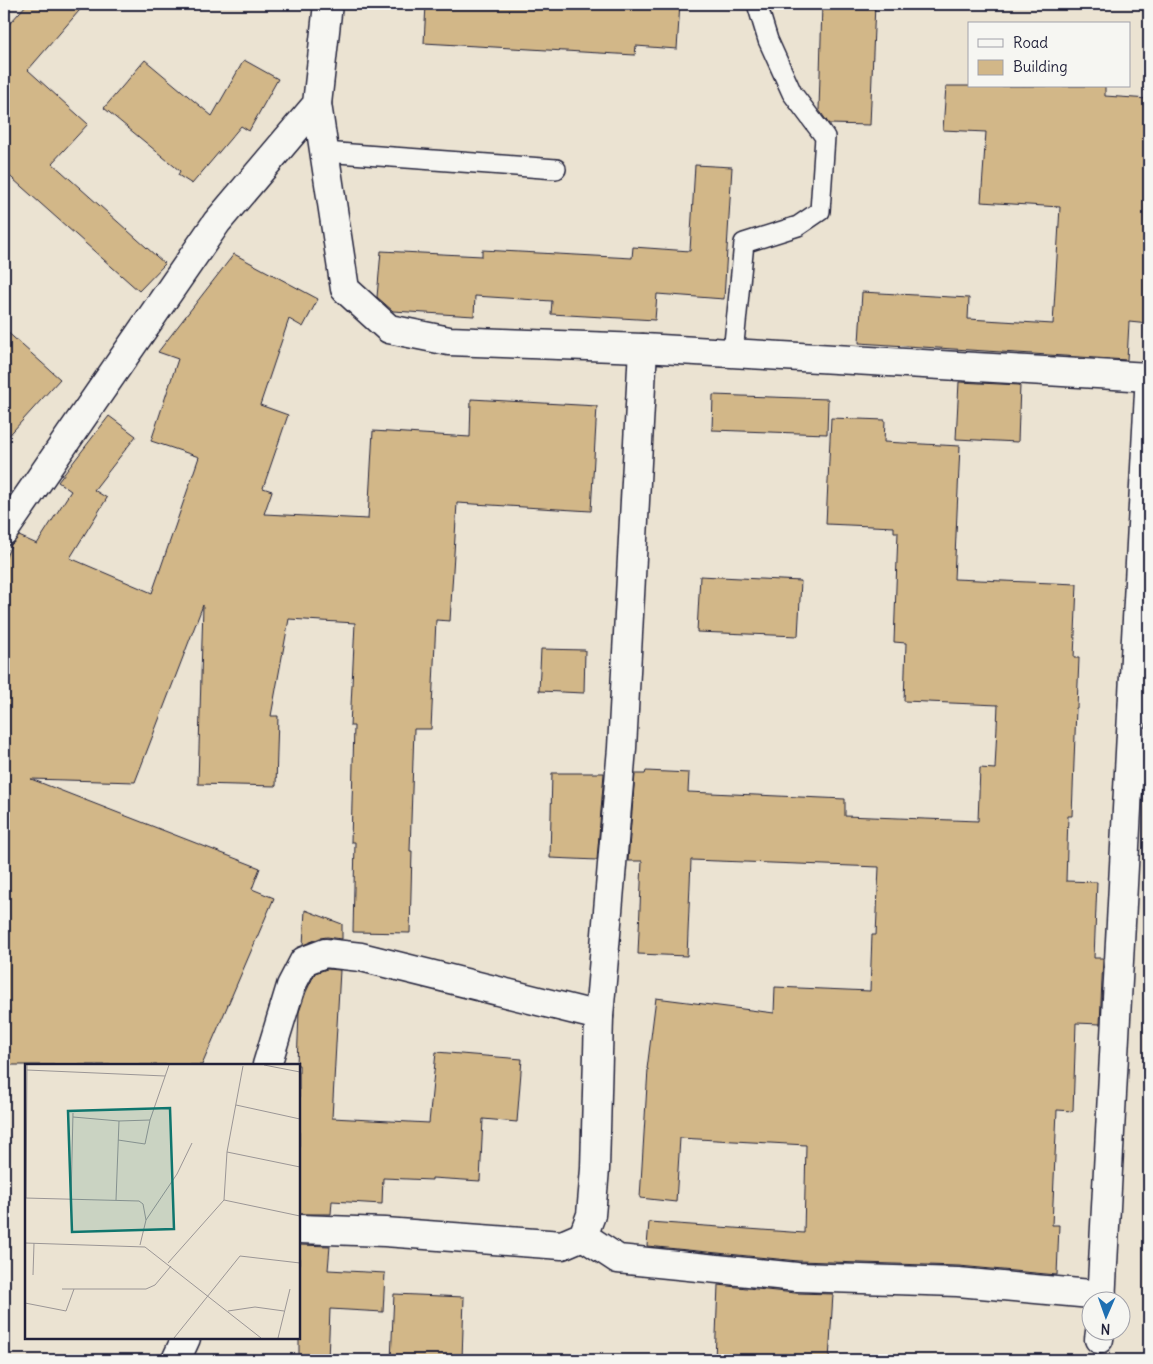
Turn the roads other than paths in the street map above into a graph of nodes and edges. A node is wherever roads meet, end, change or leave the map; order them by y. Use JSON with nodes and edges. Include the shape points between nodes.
{"nodes":[{"id":1,"x":328,"y":4,"type":"edge"},
{"id":2,"x":757,"y":4,"type":"edge"},
{"id":3,"x":317,"y":104,"type":"junction"},
{"id":4,"x":324,"y":152,"type":"junction"},
{"id":5,"x":556,"y":169,"type":"dead end"},
{"id":6,"x":643,"y":348,"type":"junction"},
{"id":7,"x":734,"y":354,"type":"junction"},
{"id":8,"x":1149,"y":377,"type":"edge"},
{"id":9,"x":1149,"y":392,"type":"edge"},
{"id":10,"x":4,"y":531,"type":"edge"},
{"id":11,"x":599,"y":1016,"type":"junction"},
{"id":12,"x":267,"y":1064,"type":"edge"},
{"id":13,"x":300,"y":1229,"type":"edge"},
{"id":14,"x":583,"y":1236,"type":"junction"},
{"id":15,"x":1101,"y":1292,"type":"edge"},
{"id":16,"x":1080,"y":1296,"type":"edge"},
{"id":17,"x":186,"y":1339,"type":"edge"},
{"id":18,"x":176,"y":1360,"type":"edge"}],
"edges":[{"from":1,"to":3,"type":"street"},
{"from":2,"to":7,"type":"lane","via":[[768,40],[792,93],[825,137],[820,211],[798,226],[744,243]]},
{"from":3,"to":4,"type":"street"},
{"from":3,"to":10,"type":"street","via":[[216,222]]},
{"from":4,"to":5,"type":"lane"},
{"from":4,"to":6,"type":"street","via":[[345,289],[389,329],[449,342]]},
{"from":6,"to":7,"type":"street"},
{"from":6,"to":11,"type":"street","via":[[622,748]]},
{"from":7,"to":8,"type":"street"},
{"from":9,"to":15,"type":"street"},
{"from":11,"to":12,"type":"street","via":[[361,957],[325,952],[304,961],[290,986]]},
{"from":11,"to":14,"type":"street","via":[[595,1169],[591,1215]]},
{"from":13,"to":14,"type":"street","via":[[562,1245]]},
{"from":14,"to":16,"type":"street","via":[[618,1259],[797,1277],[958,1282]]},
{"from":17,"to":18,"type":"street"}]}
